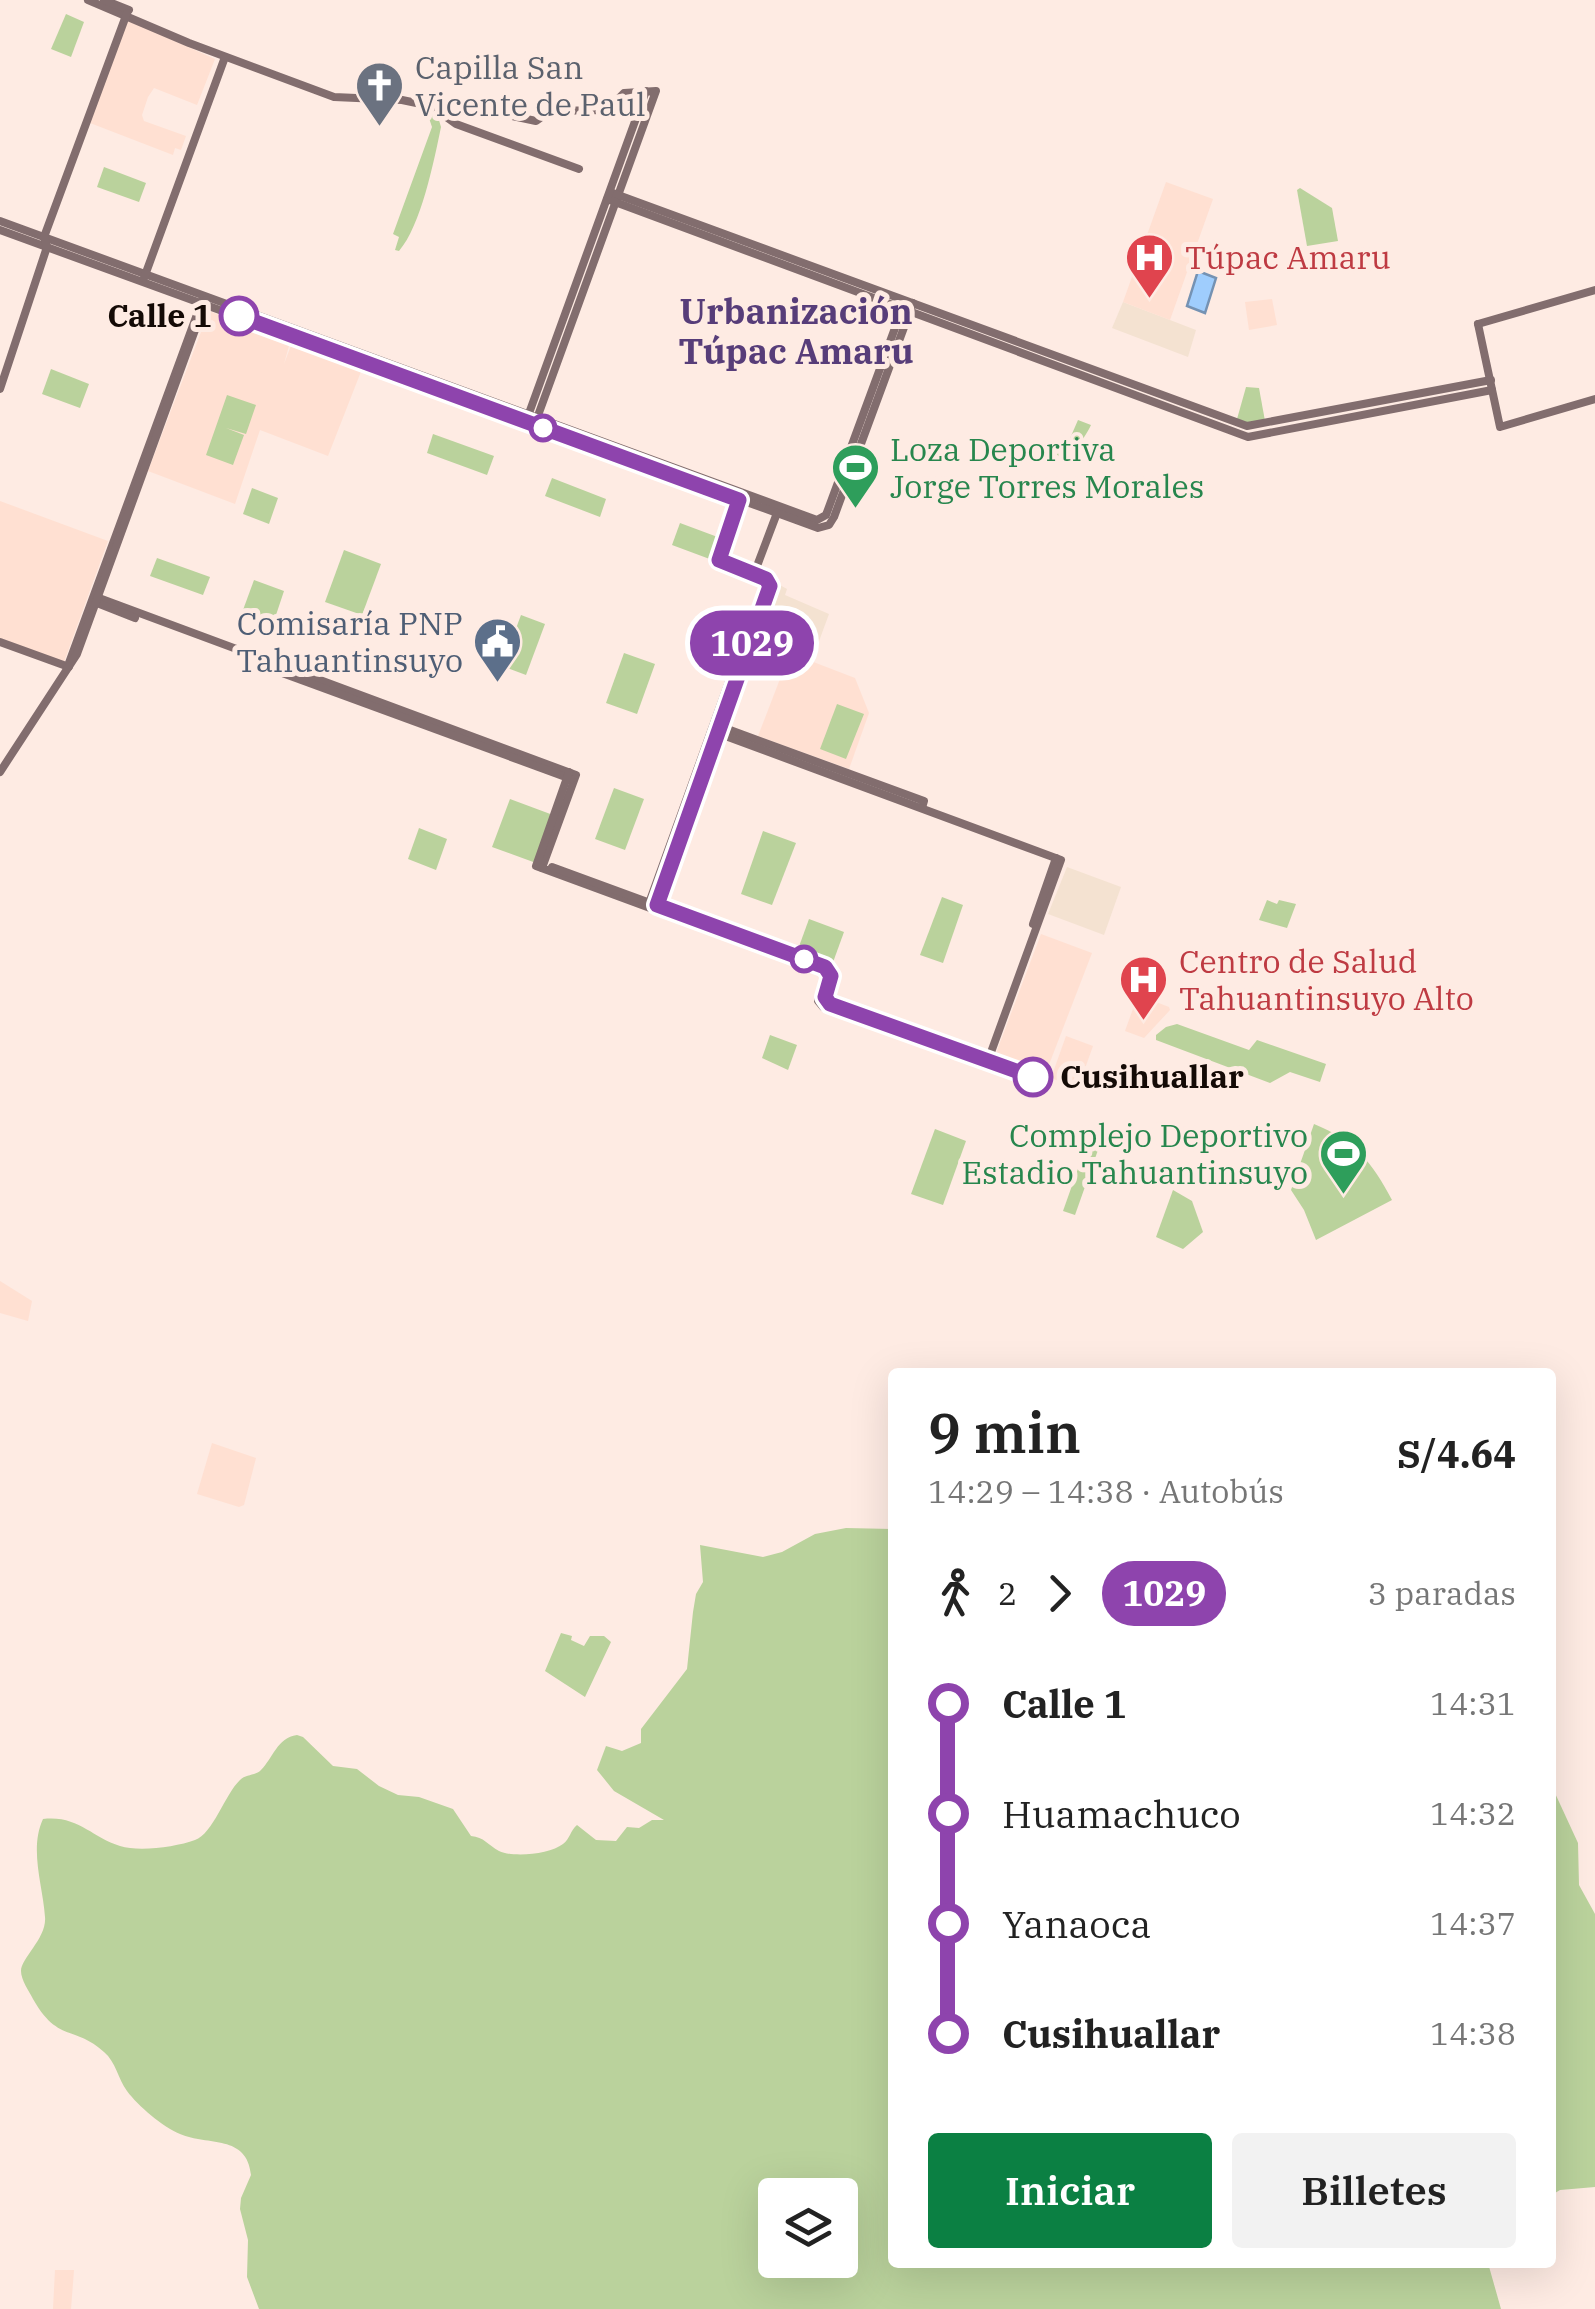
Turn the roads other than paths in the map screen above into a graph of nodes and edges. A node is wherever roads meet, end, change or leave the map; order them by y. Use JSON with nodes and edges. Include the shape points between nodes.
{"nodes":[{"id":1,"x":88,"y":0,"type":"edge"},
{"id":2,"x":104,"y":0,"type":"edge"},
{"id":3,"x":127,"y":12,"type":"junction"},
{"id":4,"x":225,"y":57,"type":"junction"},
{"id":5,"x":430,"y":106,"type":"junction"},
{"id":6,"x":579,"y":169,"type":"dead end"},
{"id":7,"x":612,"y":197,"type":"junction"},
{"id":8,"x":0,"y":221,"type":"edge"},
{"id":9,"x":0,"y":230,"type":"edge"},
{"id":10,"x":45,"y":242,"type":"junction"},
{"id":11,"x":144,"y":278,"type":"junction"},
{"id":12,"x":1595,"y":290,"type":"edge"},
{"id":13,"x":204,"y":301,"type":"junction"},
{"id":14,"x":907,"y":307,"type":"junction"},
{"id":15,"x":20,"y":318,"type":"dead end"},
{"id":16,"x":0,"y":374,"type":"edge"},
{"id":17,"x":1490,"y":384,"type":"junction"},
{"id":18,"x":0,"y":390,"type":"edge"},
{"id":19,"x":1595,"y":399,"type":"edge"},
{"id":20,"x":532,"y":419,"type":"junction"},
{"id":21,"x":739,"y":500,"type":"junction"},
{"id":22,"x":778,"y":510,"type":"junction"},
{"id":23,"x":112,"y":543,"type":"junction"},
{"id":24,"x":754,"y":574,"type":"junction"},
{"id":25,"x":766,"y":579,"type":"junction"},
{"id":26,"x":98,"y":601,"type":"junction"},
{"id":27,"x":0,"y":642,"type":"edge"},
{"id":28,"x":68,"y":667,"type":"junction"},
{"id":29,"x":721,"y":731,"type":"junction"},
{"id":30,"x":0,"y":772,"type":"edge"},
{"id":31,"x":652,"y":906,"type":"junction"}],
"edges":[{"from":1,"to":3,"type":"street"},
{"from":2,"to":3,"type":"street"},
{"from":3,"to":4,"type":"street"},
{"from":3,"to":10,"type":"street"},
{"from":4,"to":5,"type":"street","via":[[341,98]]},
{"from":4,"to":11,"type":"street"},
{"from":5,"to":6,"type":"street","via":[[456,124]]},
{"from":5,"to":7,"type":"street","via":[[536,121],[550,111],[607,110],[624,93],[651,91]]},
{"from":7,"to":14,"type":"street"},
{"from":7,"to":20,"type":"street"},
{"from":8,"to":10,"type":"street"},
{"from":9,"to":10,"type":"street"},
{"from":10,"to":11,"type":"street"},
{"from":10,"to":18,"type":"street"},
{"from":11,"to":13,"type":"street"},
{"from":12,"to":17,"type":"street","via":[[1478,324]]},
{"from":13,"to":20,"type":"street"},
{"from":13,"to":23,"type":"street"},
{"from":13,"to":26,"type":"street"},
{"from":14,"to":17,"type":"street","via":[[1247,426]]},
{"from":14,"to":17,"type":"street","via":[[1240,435]]},
{"from":14,"to":22,"type":"street","via":[[826,514],[817,520]]},
{"from":15,"to":16,"type":"street"},
{"from":17,"to":19,"type":"street","via":[[1500,427]]},
{"from":20,"to":21,"type":"street"},
{"from":20,"to":22,"type":"street"},
{"from":21,"to":22,"type":"street"},
{"from":21,"to":24,"type":"street","via":[[719,558]]},
{"from":22,"to":24,"type":"street"},
{"from":23,"to":26,"type":"street"},
{"from":23,"to":28,"type":"street"},
{"from":24,"to":25,"type":"street"},
{"from":25,"to":29,"type":"street","via":[[770,586]]},
{"from":25,"to":31,"type":"street"},
{"from":26,"to":28,"type":"street"},
{"from":26,"to":31,"type":"street","via":[[572,776],[541,866]]},
{"from":27,"to":28,"type":"street"},
{"from":28,"to":30,"type":"street"},
{"from":29,"to":31,"type":"street"},
{"from":29,"to":31,"type":"street","via":[[1059,859],[985,1063],[827,1002],[831,976],[825,967]]}]}
